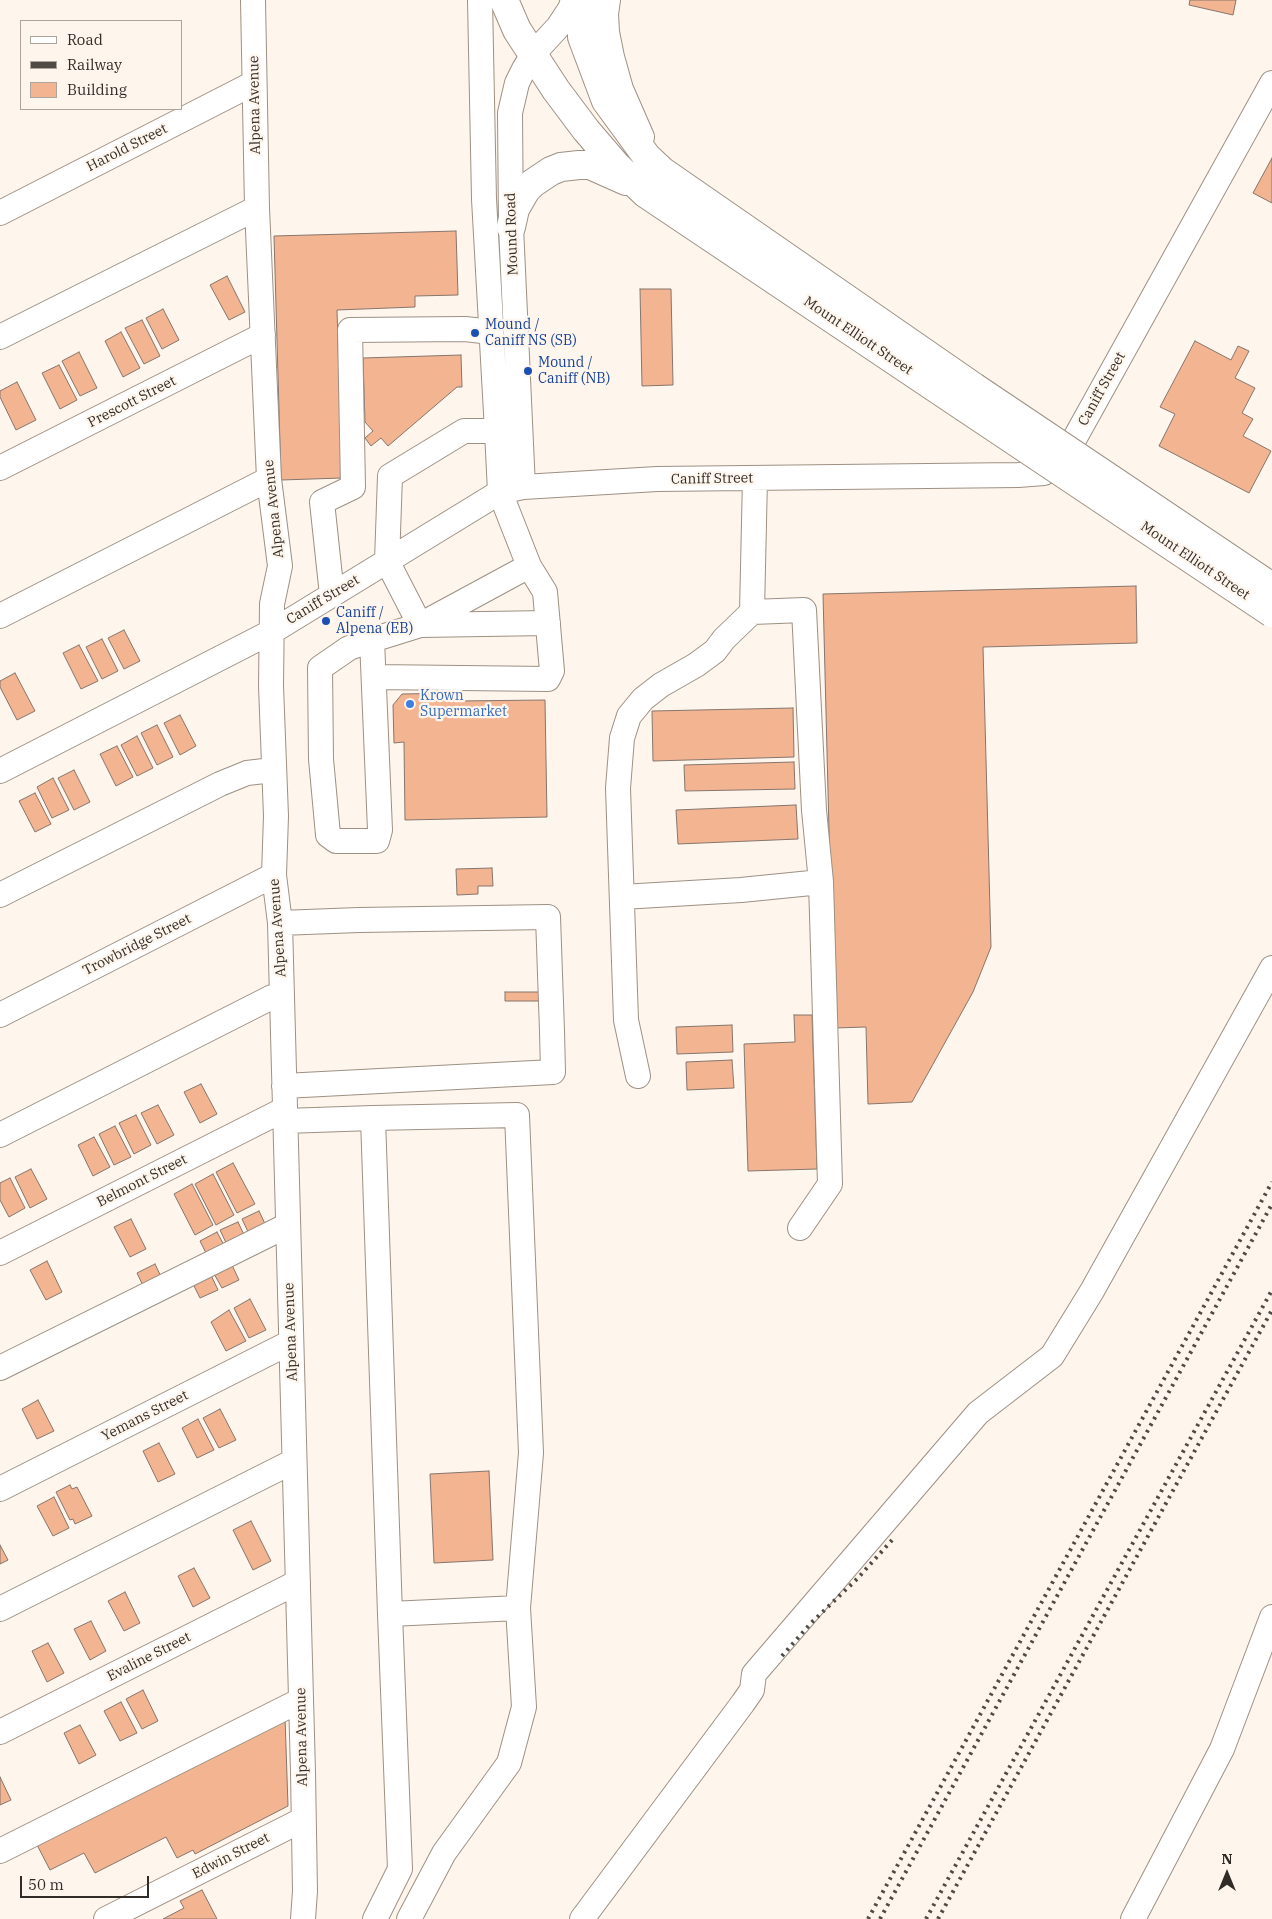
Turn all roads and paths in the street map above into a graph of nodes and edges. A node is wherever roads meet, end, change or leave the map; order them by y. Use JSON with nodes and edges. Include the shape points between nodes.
{"nodes":[{"id":1,"x":253,"y":0,"type":"edge"},
{"id":2,"x":480,"y":0,"type":"edge"},
{"id":3,"x":504,"y":0,"type":"edge"},
{"id":4,"x":573,"y":0,"type":"edge"},
{"id":5,"x":582,"y":0,"type":"edge"},
{"id":6,"x":608,"y":0,"type":"edge"},
{"id":7,"x":534,"y":53,"type":"junction"},
{"id":8,"x":254,"y":83,"type":"junction"},
{"id":9,"x":1272,"y":83,"type":"edge"},
{"id":10,"x":662,"y":171,"type":"junction"},
{"id":11,"x":645,"y":193,"type":"junction"},
{"id":12,"x":257,"y":208,"type":"junction"},
{"id":13,"x":0,"y":213,"type":"edge"},
{"id":14,"x":511,"y":227,"type":"junction"},
{"id":15,"x":491,"y":332,"type":"junction"},
{"id":16,"x":263,"y":335,"type":"junction"},
{"id":17,"x":0,"y":337,"type":"edge"},
{"id":18,"x":969,"y":397,"type":"junction"},
{"id":19,"x":497,"y":431,"type":"junction"},
{"id":20,"x":0,"y":468,"type":"edge"},
{"id":21,"x":755,"y":478,"type":"junction"},
{"id":22,"x":269,"y":479,"type":"junction"},
{"id":23,"x":523,"y":487,"type":"junction"},
{"id":24,"x":500,"y":492,"type":"junction"},
{"id":25,"x":387,"y":561,"type":"junction"},
{"id":26,"x":529,"y":566,"type":"junction"},
{"id":27,"x":1272,"y":587,"type":"edge"},
{"id":28,"x":332,"y":595,"type":"junction"},
{"id":29,"x":752,"y":612,"type":"junction"},
{"id":30,"x":1272,"y":613,"type":"edge"},
{"id":31,"x":0,"y":616,"type":"edge"},
{"id":32,"x":548,"y":623,"type":"junction"},
{"id":33,"x":420,"y":625,"type":"junction"},
{"id":34,"x":273,"y":631,"type":"junction"},
{"id":35,"x":372,"y":640,"type":"junction"},
{"id":36,"x":374,"y":677,"type":"junction"},
{"id":37,"x":273,"y":770,"type":"junction"},
{"id":38,"x":0,"y":771,"type":"edge"},
{"id":39,"x":274,"y":875,"type":"junction"},
{"id":40,"x":821,"y":882,"type":"junction"},
{"id":41,"x":0,"y":895,"type":"edge"},
{"id":42,"x":622,"y":897,"type":"junction"},
{"id":43,"x":280,"y":923,"type":"junction"},
{"id":44,"x":1272,"y":968,"type":"edge"},
{"id":45,"x":282,"y":996,"type":"junction"},
{"id":46,"x":0,"y":1015,"type":"edge"},
{"id":47,"x":638,"y":1076,"type":"dead end"},
{"id":48,"x":284,"y":1086,"type":"junction"},
{"id":49,"x":285,"y":1115,"type":"junction"},
{"id":50,"x":373,"y":1118,"type":"junction"},
{"id":51,"x":0,"y":1135,"type":"edge"},
{"id":52,"x":288,"y":1225,"type":"junction"},
{"id":53,"x":800,"y":1228,"type":"dead end"},
{"id":54,"x":0,"y":1253,"type":"edge"},
{"id":55,"x":291,"y":1342,"type":"junction"},
{"id":56,"x":0,"y":1368,"type":"edge"},
{"id":57,"x":294,"y":1461,"type":"junction"},
{"id":58,"x":0,"y":1489,"type":"edge"},
{"id":59,"x":298,"y":1582,"type":"junction"},
{"id":60,"x":518,"y":1608,"type":"junction"},
{"id":61,"x":0,"y":1609,"type":"edge"},
{"id":62,"x":390,"y":1614,"type":"junction"},
{"id":63,"x":1272,"y":1617,"type":"edge"},
{"id":64,"x":301,"y":1700,"type":"junction"},
{"id":65,"x":0,"y":1732,"type":"edge"},
{"id":66,"x":302,"y":1820,"type":"junction"},
{"id":67,"x":0,"y":1851,"type":"edge"},
{"id":68,"x":106,"y":1919,"type":"edge"},
{"id":69,"x":302,"y":1919,"type":"edge"},
{"id":70,"x":375,"y":1919,"type":"edge"},
{"id":71,"x":409,"y":1919,"type":"edge"},
{"id":72,"x":582,"y":1919,"type":"edge"},
{"id":73,"x":1133,"y":1919,"type":"edge"}],
"edges":[{"from":1,"to":8,"type":"street","name":"Alpena Avenue"},
{"from":2,"to":15,"type":"street","name":"Mound Road","via":[[484,200]]},
{"from":3,"to":7,"type":"main road","name":"Mount Elliott Street","via":[[517,30]]},
{"from":4,"to":7,"type":"street","name":"Mound Road","via":[[558,27]]},
{"from":5,"to":10,"type":"main road","name":"Mount Elliott Street","via":[[582,37],[606,101],[647,157]]},
{"from":6,"to":10,"type":"street","via":[[607,32],[621,89],[644,142]]},
{"from":7,"to":11,"type":"main road","name":"Mount Elliott Street","via":[[586,130]]},
{"from":7,"to":14,"type":"street","name":"Mound Road","via":[[517,83],[510,113]]},
{"from":8,"to":12,"type":"street","name":"Alpena Avenue"},
{"from":8,"to":13,"type":"street","name":"Harold Street"},
{"from":9,"to":21,"type":"street","name":"Caniff Street","via":[[1067,451],[1044,473]]},
{"from":10,"to":18,"type":"main road","name":"Mount Elliott Street"},
{"from":11,"to":14,"type":"main road","via":[[622,178],[590,165],[561,167],[541,176],[526,190],[515,209]]},
{"from":11,"to":18,"type":"main road","name":"Mount Elliott Street"},
{"from":12,"to":16,"type":"street","name":"Alpena Avenue"},
{"from":12,"to":17,"type":"street"},
{"from":14,"to":23,"type":"street","name":"Mound Road"},
{"from":15,"to":19,"type":"street","name":"Mound Road"},
{"from":15,"to":28,"type":"street","via":[[465,329],[350,330],[353,487],[322,502]]},
{"from":16,"to":20,"type":"street","name":"Prescott Street"},
{"from":16,"to":22,"type":"street","name":"Alpena Avenue"},
{"from":18,"to":27,"type":"main road","name":"Mount Elliott Street","bridge":true},
{"from":18,"to":30,"type":"main road","name":"Mount Elliott Street","bridge":true},
{"from":19,"to":24,"type":"street","name":"Mound Road"},
{"from":19,"to":25,"type":"street","via":[[464,431],[390,476]]},
{"from":21,"to":23,"type":"street","name":"Caniff Street","via":[[657,479]]},
{"from":21,"to":29,"type":"street"},
{"from":22,"to":31,"type":"street"},
{"from":22,"to":34,"type":"street","name":"Alpena Avenue","via":[[280,566],[272,604]]},
{"from":23,"to":24,"type":"street","name":"Caniff Street"},
{"from":24,"to":25,"type":"street","name":"Caniff Street"},
{"from":24,"to":26,"type":"street","name":"Mound Road"},
{"from":25,"to":28,"type":"street","name":"Caniff Street"},
{"from":25,"to":33,"type":"street"},
{"from":26,"to":32,"type":"street","name":"Mound Road","via":[[545,592]]},
{"from":26,"to":33,"type":"street"},
{"from":28,"to":34,"type":"street","name":"Caniff Street"},
{"from":29,"to":40,"type":"street","via":[[804,610]]},
{"from":29,"to":42,"type":"street","via":[[715,651],[661,685],[629,716],[622,738],[618,788]]},
{"from":32,"to":33,"type":"street"},
{"from":32,"to":36,"type":"street","name":"Mound Road","via":[[552,671],[548,679]]},
{"from":33,"to":35,"type":"street"},
{"from":34,"to":37,"type":"street","name":"Alpena Avenue"},
{"from":34,"to":38,"type":"street","name":"Caniff Street"},
{"from":35,"to":36,"type":"street"},
{"from":35,"to":36,"type":"street","via":[[349,648],[320,668],[321,759],[328,835],[336,841],[377,840],[380,830]]},
{"from":37,"to":39,"type":"street","name":"Alpena Avenue","via":[[276,816]]},
{"from":37,"to":41,"type":"street","via":[[248,773],[220,784]]},
{"from":39,"to":43,"type":"street","name":"Alpena Avenue"},
{"from":39,"to":46,"type":"street","name":"Trowbridge Street"},
{"from":40,"to":42,"type":"street"},
{"from":40,"to":53,"type":"street","via":[[830,1184]]},
{"from":42,"to":47,"type":"street","via":[[626,1020]]},
{"from":43,"to":45,"type":"street","name":"Alpena Avenue"},
{"from":43,"to":48,"type":"street","via":[[548,917],[552,1030],[553,1072]]},
{"from":44,"to":72,"type":"street","via":[[1092,1291],[1052,1356],[978,1413],[754,1674],[752,1690],[743,1703]]},
{"from":45,"to":48,"type":"street","name":"Alpena Avenue"},
{"from":45,"to":51,"type":"street","via":[[272,997]]},
{"from":48,"to":49,"type":"street","name":"Alpena Avenue"},
{"from":49,"to":50,"type":"street"},
{"from":49,"to":52,"type":"street","name":"Alpena Avenue"},
{"from":49,"to":54,"type":"street","name":"Belmont Street"},
{"from":50,"to":60,"type":"street","via":[[517,1115],[531,1453]]},
{"from":50,"to":62,"type":"street"},
{"from":52,"to":55,"type":"street","name":"Alpena Avenue"},
{"from":52,"to":56,"type":"street"},
{"from":55,"to":57,"type":"street","name":"Alpena Avenue"},
{"from":55,"to":58,"type":"street","name":"Yemans Street"},
{"from":57,"to":59,"type":"street","name":"Alpena Avenue"},
{"from":57,"to":61,"type":"street"},
{"from":59,"to":64,"type":"street","name":"Alpena Avenue"},
{"from":59,"to":65,"type":"street","name":"Evaline Street"},
{"from":60,"to":62,"type":"street"},
{"from":60,"to":71,"type":"street","via":[[524,1706],[509,1763],[444,1853]]},
{"from":62,"to":70,"type":"street","via":[[400,1869]]},
{"from":63,"to":73,"type":"street","via":[[1222,1749]]},
{"from":64,"to":66,"type":"street","name":"Alpena Avenue"},
{"from":64,"to":67,"type":"street"},
{"from":66,"to":68,"type":"street","name":"Edwin Street"},
{"from":66,"to":69,"type":"street","name":"Alpena Avenue","via":[[305,1891]]}]}
